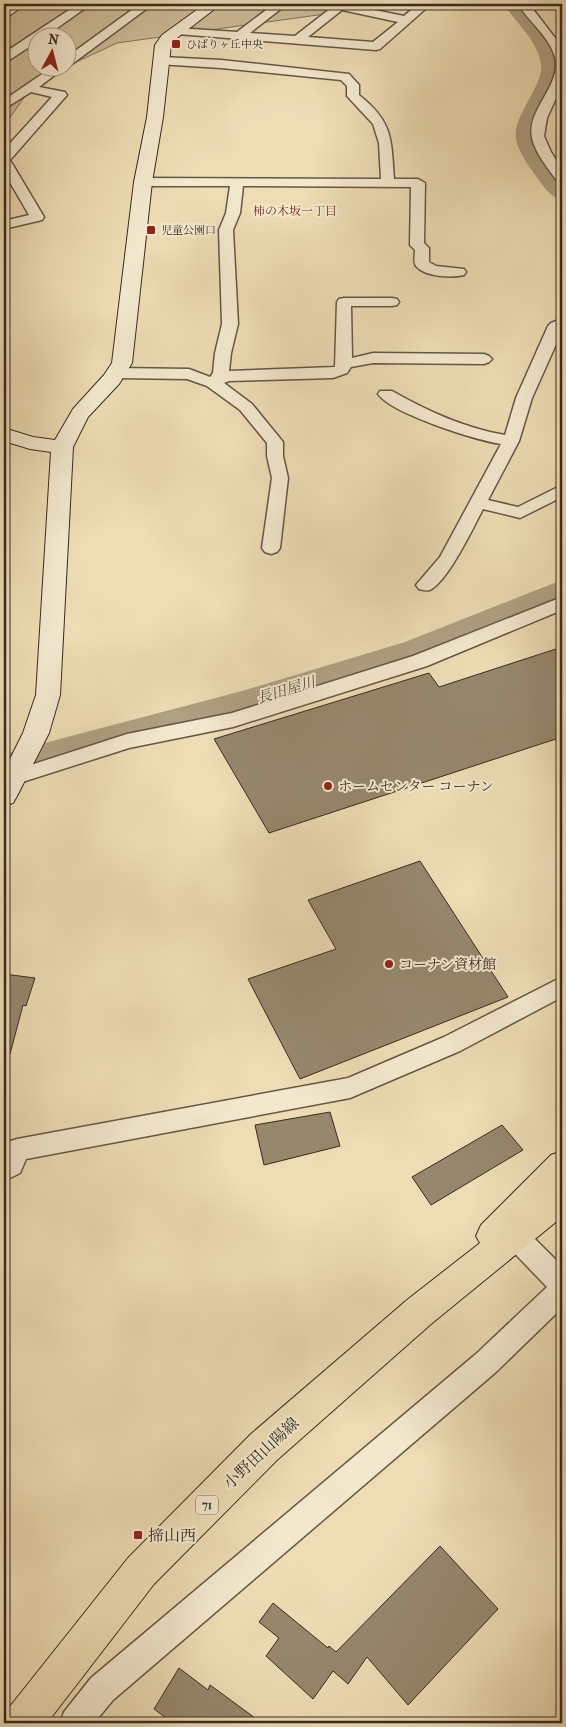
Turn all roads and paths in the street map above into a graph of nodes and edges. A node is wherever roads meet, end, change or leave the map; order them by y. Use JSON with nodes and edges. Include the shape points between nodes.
{"nodes":[{"id":1,"x":19,"y":4,"type":"edge"},
{"id":2,"x":85,"y":4,"type":"edge"},
{"id":3,"x":147,"y":4,"type":"edge"},
{"id":4,"x":214,"y":4,"type":"edge"},
{"id":5,"x":281,"y":4,"type":"edge"},
{"id":6,"x":425,"y":4,"type":"edge"},
{"id":7,"x":523,"y":4,"type":"edge"},
{"id":8,"x":335,"y":5,"type":"edge"},
{"id":9,"x":4,"y":14,"type":"edge"},
{"id":10,"x":407,"y":20,"type":"junction"},
{"id":11,"x":54,"y":28,"type":"edge"},
{"id":12,"x":177,"y":31,"type":"junction"},
{"id":13,"x":240,"y":35,"type":"junction"},
{"id":14,"x":11,"y":40,"type":"dead end"},
{"id":15,"x":298,"y":40,"type":"junction"},
{"id":16,"x":28,"y":44,"type":"edge"},
{"id":17,"x":28,"y":47,"type":"edge"},
{"id":18,"x":78,"y":51,"type":"edge"},
{"id":19,"x":4,"y":58,"type":"edge"},
{"id":20,"x":162,"y":61,"type":"junction"},
{"id":21,"x":43,"y":78,"type":"edge"},
{"id":22,"x":28,"y":88,"type":"junction"},
{"id":23,"x":4,"y":105,"type":"edge"},
{"id":24,"x":4,"y":141,"type":"edge"},
{"id":25,"x":17,"y":144,"type":"junction"},
{"id":26,"x":4,"y":160,"type":"edge"},
{"id":27,"x":562,"y":178,"type":"edge"},
{"id":28,"x":143,"y":182,"type":"junction"},
{"id":29,"x":237,"y":182,"type":"junction"},
{"id":30,"x":388,"y":182,"type":"junction"},
{"id":31,"x":4,"y":225,"type":"edge"},
{"id":32,"x":459,"y":272,"type":"dead end"},
{"id":33,"x":392,"y":302,"type":"dead end"},
{"id":34,"x":562,"y":327,"type":"edge"},
{"id":35,"x":484,"y":358,"type":"dead end"},
{"id":36,"x":344,"y":364,"type":"junction"},
{"id":37,"x":118,"y":373,"type":"junction"},
{"id":38,"x":213,"y":383,"type":"junction"},
{"id":39,"x":386,"y":394,"type":"dead end"},
{"id":40,"x":4,"y":434,"type":"edge"},
{"id":41,"x":511,"y":441,"type":"junction"},
{"id":42,"x":62,"y":448,"type":"junction"},
{"id":43,"x":562,"y":490,"type":"edge"},
{"id":44,"x":478,"y":503,"type":"junction"},
{"id":45,"x":270,"y":548,"type":"dead end"},
{"id":46,"x":425,"y":585,"type":"dead end"},
{"id":47,"x":562,"y":603,"type":"edge"},
{"id":48,"x":8,"y":787,"type":"edge"},
{"id":49,"x":562,"y":986,"type":"edge"},
{"id":50,"x":562,"y":1165,"type":"edge"},
{"id":51,"x":4,"y":1170,"type":"edge"},
{"id":52,"x":562,"y":1198,"type":"edge"},
{"id":53,"x":510,"y":1231,"type":"junction"},
{"id":54,"x":562,"y":1284,"type":"edge"},
{"id":55,"x":562,"y":1291,"type":"edge"},
{"id":56,"x":29,"y":1718,"type":"edge"},
{"id":57,"x":75,"y":1723,"type":"edge"}],
"edges":[{"from":1,"to":9,"type":"street"},
{"from":2,"to":11,"type":"street"},
{"from":3,"to":18,"type":"street"},
{"from":4,"to":12,"type":"street"},
{"from":5,"to":13,"type":"street"},
{"from":6,"to":10,"type":"street"},
{"from":7,"to":27,"type":"street","via":[[560,56],[559,78],[538,121],[536,136]]},
{"from":8,"to":10,"type":"street"},
{"from":8,"to":15,"type":"street"},
{"from":10,"to":15,"type":"street","via":[[376,46]]},
{"from":12,"to":13,"type":"street"},
{"from":12,"to":20,"type":"street","via":[[163,44]]},
{"from":13,"to":15,"type":"street"},
{"from":14,"to":16,"type":"street"},
{"from":17,"to":19,"type":"street"},
{"from":20,"to":28,"type":"street"},
{"from":20,"to":30,"type":"street","via":[[345,77],[353,85],[353,96],[373,112],[383,128]]},
{"from":21,"to":22,"type":"street"},
{"from":22,"to":23,"type":"street"},
{"from":22,"to":25,"type":"street","via":[[60,95]]},
{"from":24,"to":25,"type":"street"},
{"from":25,"to":26,"type":"street"},
{"from":26,"to":31,"type":"street","via":[[37,217]]},
{"from":28,"to":29,"type":"street"},
{"from":28,"to":37,"type":"street","via":[[124,350]]},
{"from":29,"to":30,"type":"street"},
{"from":29,"to":38,"type":"street","via":[[236,205],[226,230],[230,324],[221,374]]},
{"from":30,"to":32,"type":"street","via":[[418,183],[417,244],[422,248],[422,264],[433,270]]},
{"from":33,"to":36,"type":"street","via":[[344,302]]},
{"from":34,"to":41,"type":"street","via":[[556,326],[524,398]]},
{"from":35,"to":36,"type":"street","via":[[381,358]]},
{"from":36,"to":38,"type":"street","via":[[342,370],[333,373],[226,376]]},
{"from":37,"to":38,"type":"street","via":[[189,374]]},
{"from":37,"to":42,"type":"street","via":[[77,417]]},
{"from":38,"to":45,"type":"street","via":[[246,407],[275,442],[280,478]]},
{"from":39,"to":41,"type":"street","via":[[417,412]]},
{"from":40,"to":42,"type":"street","via":[[30,443]]},
{"from":41,"to":44,"type":"street"},
{"from":42,"to":48,"type":"street","via":[[48,695],[36,733]]},
{"from":43,"to":44,"type":"street","via":[[520,513]]},
{"from":44,"to":46,"type":"street","via":[[447,560]]},
{"from":47,"to":48,"type":"street","via":[[420,662],[233,720],[127,742]]},
{"from":49,"to":51,"type":"street","via":[[452,1044],[350,1088],[17,1150],[11,1165]]},
{"from":50,"to":53,"type":"main road","name":"小野田山陽線","number":"71"},
{"from":52,"to":53,"type":"main road","name":"小野田山陽線","number":"71"},
{"from":53,"to":54,"type":"street"},
{"from":53,"to":56,"type":"main road","name":"小野田山陽線","number":"71","via":[[264,1446],[141,1571]]},
{"from":55,"to":57,"type":"street","via":[[486,1363],[102,1690]]}]}
